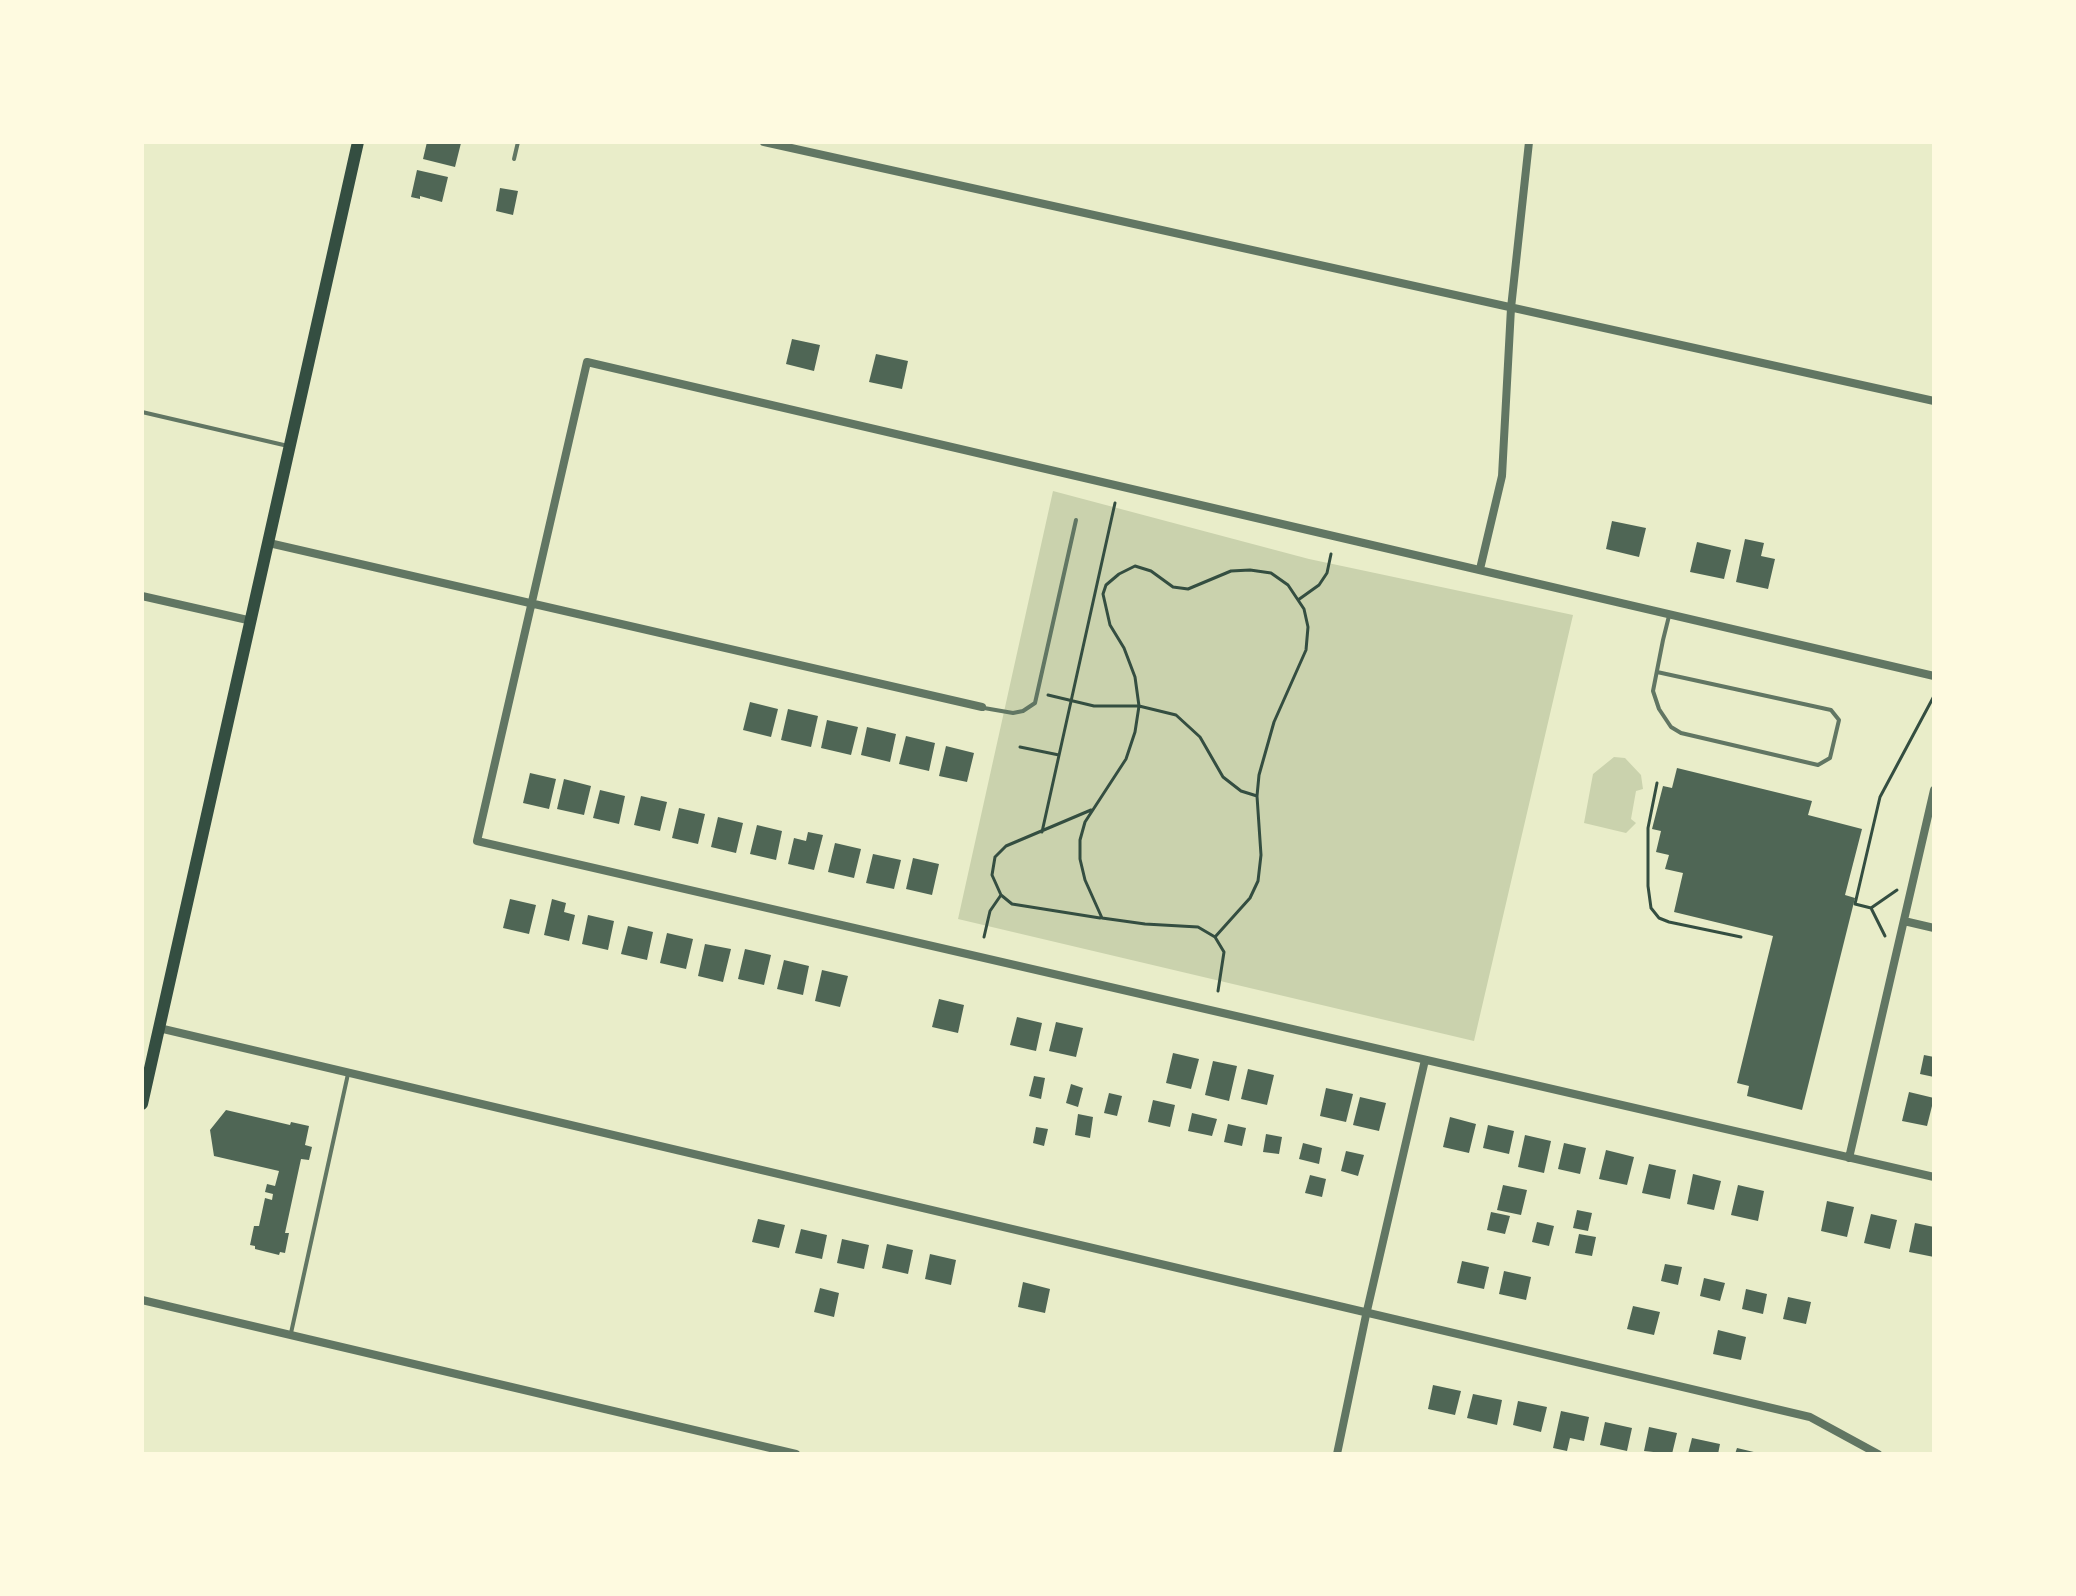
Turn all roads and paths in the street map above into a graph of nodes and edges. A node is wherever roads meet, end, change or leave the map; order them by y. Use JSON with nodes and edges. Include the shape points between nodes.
{"nodes":[{"id":1,"x":358,"y":142,"type":"edge"},
{"id":2,"x":518,"y":142,"type":"edge"},
{"id":3,"x":764,"y":142,"type":"edge"},
{"id":4,"x":1529,"y":142,"type":"edge"},
{"id":5,"x":514,"y":159,"type":"dead end"},
{"id":6,"x":1511,"y":308,"type":"junction"},
{"id":7,"x":1934,"y":401,"type":"edge"},
{"id":8,"x":142,"y":412,"type":"edge"},
{"id":9,"x":291,"y":447,"type":"junction"},
{"id":10,"x":1115,"y":503,"type":"dead end"},
{"id":11,"x":1076,"y":520,"type":"dead end"},
{"id":12,"x":269,"y":543,"type":"junction"},
{"id":13,"x":1331,"y":554,"type":"dead end"},
{"id":14,"x":1480,"y":569,"type":"junction"},
{"id":15,"x":142,"y":596,"type":"edge"},
{"id":16,"x":1298,"y":600,"type":"junction"},
{"id":17,"x":531,"y":605,"type":"junction"},
{"id":18,"x":1669,"y":614,"type":"junction"},
{"id":19,"x":252,"y":621,"type":"junction"},
{"id":20,"x":1657,"y":672,"type":"junction"},
{"id":21,"x":1934,"y":676,"type":"edge"},
{"id":22,"x":1047,"y":694,"type":"dead end"},
{"id":23,"x":1934,"y":696,"type":"edge"},
{"id":24,"x":1071,"y":700,"type":"junction"},
{"id":25,"x":1139,"y":706,"type":"junction"},
{"id":26,"x":982,"y":707,"type":"joint"},
{"id":27,"x":1020,"y":747,"type":"dead end"},
{"id":28,"x":1059,"y":755,"type":"junction"},
{"id":29,"x":1657,"y":783,"type":"dead end"},
{"id":30,"x":1934,"y":790,"type":"edge"},
{"id":31,"x":1257,"y":796,"type":"junction"},
{"id":32,"x":1091,"y":810,"type":"junction"},
{"id":33,"x":1042,"y":832,"type":"junction"},
{"id":34,"x":1897,"y":890,"type":"dead end"},
{"id":35,"x":1001,"y":895,"type":"junction"},
{"id":36,"x":1871,"y":908,"type":"junction"},
{"id":37,"x":1102,"y":918,"type":"junction"},
{"id":38,"x":1904,"y":921,"type":"junction"},
{"id":39,"x":1934,"y":928,"type":"edge"},
{"id":40,"x":984,"y":937,"type":"dead end"},
{"id":41,"x":1215,"y":937,"type":"junction"},
{"id":42,"x":1741,"y":937,"type":"dead end"},
{"id":43,"x":1886,"y":938,"type":"dead end"},
{"id":44,"x":1218,"y":991,"type":"dead end"},
{"id":45,"x":159,"y":1028,"type":"junction"},
{"id":46,"x":1425,"y":1060,"type":"junction"},
{"id":47,"x":348,"y":1074,"type":"junction"},
{"id":48,"x":142,"y":1104,"type":"edge"},
{"id":49,"x":1849,"y":1158,"type":"junction"},
{"id":50,"x":1934,"y":1177,"type":"edge"},
{"id":51,"x":142,"y":1300,"type":"edge"},
{"id":52,"x":1366,"y":1315,"type":"junction"},
{"id":53,"x":290,"y":1335,"type":"junction"},
{"id":54,"x":796,"y":1454,"type":"edge"},
{"id":55,"x":1337,"y":1454,"type":"edge"},
{"id":56,"x":1878,"y":1454,"type":"edge"}],
"edges":[{"from":1,"to":9,"type":"main road"},
{"from":2,"to":5,"type":"lane"},
{"from":3,"to":6,"type":"street"},
{"from":4,"to":6,"type":"street"},
{"from":6,"to":7,"type":"street"},
{"from":6,"to":14,"type":"street","via":[[1502,476]]},
{"from":8,"to":9,"type":"lane"},
{"from":9,"to":12,"type":"main road"},
{"from":10,"to":24,"type":"path"},
{"from":11,"to":26,"type":"lane","via":[[1035,703],[1013,713]]},
{"from":12,"to":17,"type":"street"},
{"from":12,"to":19,"type":"main road"},
{"from":13,"to":16,"type":"path","via":[[1319,585]]},
{"from":14,"to":17,"type":"street","via":[[587,362]]},
{"from":14,"to":18,"type":"street"},
{"from":15,"to":19,"type":"street"},
{"from":16,"to":25,"type":"path","via":[[1271,573],[1231,571],[1188,589],[1173,587],[1135,566],[1119,574],[1103,594],[1110,625],[1135,677]]},
{"from":16,"to":31,"type":"path","via":[[1308,627],[1306,650],[1274,722]]},
{"from":17,"to":26,"type":"street"},
{"from":17,"to":46,"type":"street","via":[[477,841]]},
{"from":18,"to":20,"type":"lane"},
{"from":18,"to":21,"type":"street"},
{"from":19,"to":45,"type":"main road"},
{"from":20,"to":20,"type":"lane","via":[[1653,691],[1659,709],[1681,733],[1818,765],[1830,758],[1839,720],[1831,710]]},
{"from":22,"to":24,"type":"path"},
{"from":23,"to":36,"type":"path","via":[[1880,797],[1855,904]]},
{"from":24,"to":25,"type":"path"},
{"from":24,"to":28,"type":"path"},
{"from":25,"to":31,"type":"path","via":[[1176,715],[1200,737],[1223,777]]},
{"from":25,"to":32,"type":"path","via":[[1126,759]]},
{"from":27,"to":28,"type":"path"},
{"from":28,"to":33,"type":"path"},
{"from":29,"to":42,"type":"path","via":[[1648,828],[1651,908],[1669,922]]},
{"from":30,"to":38,"type":"street"},
{"from":31,"to":41,"type":"path","via":[[1258,881],[1250,898]]},
{"from":32,"to":33,"type":"path"},
{"from":32,"to":37,"type":"path","via":[[1080,840],[1080,859]]},
{"from":33,"to":35,"type":"path","via":[[1006,846],[995,857],[992,875]]},
{"from":34,"to":36,"type":"path"},
{"from":35,"to":37,"type":"path","via":[[1012,904]]},
{"from":35,"to":40,"type":"path","via":[[990,911]]},
{"from":36,"to":43,"type":"path"},
{"from":37,"to":41,"type":"path","via":[[1198,927]]},
{"from":38,"to":39,"type":"street"},
{"from":38,"to":49,"type":"street"},
{"from":41,"to":44,"type":"path","via":[[1224,952]]},
{"from":45,"to":47,"type":"street"},
{"from":45,"to":48,"type":"main road"},
{"from":46,"to":49,"type":"street"},
{"from":46,"to":52,"type":"street"},
{"from":47,"to":52,"type":"street"},
{"from":47,"to":53,"type":"lane"},
{"from":49,"to":50,"type":"street"},
{"from":51,"to":53,"type":"street"},
{"from":52,"to":55,"type":"street"},
{"from":52,"to":56,"type":"street","via":[[1810,1417]]},
{"from":53,"to":54,"type":"street"}]}
